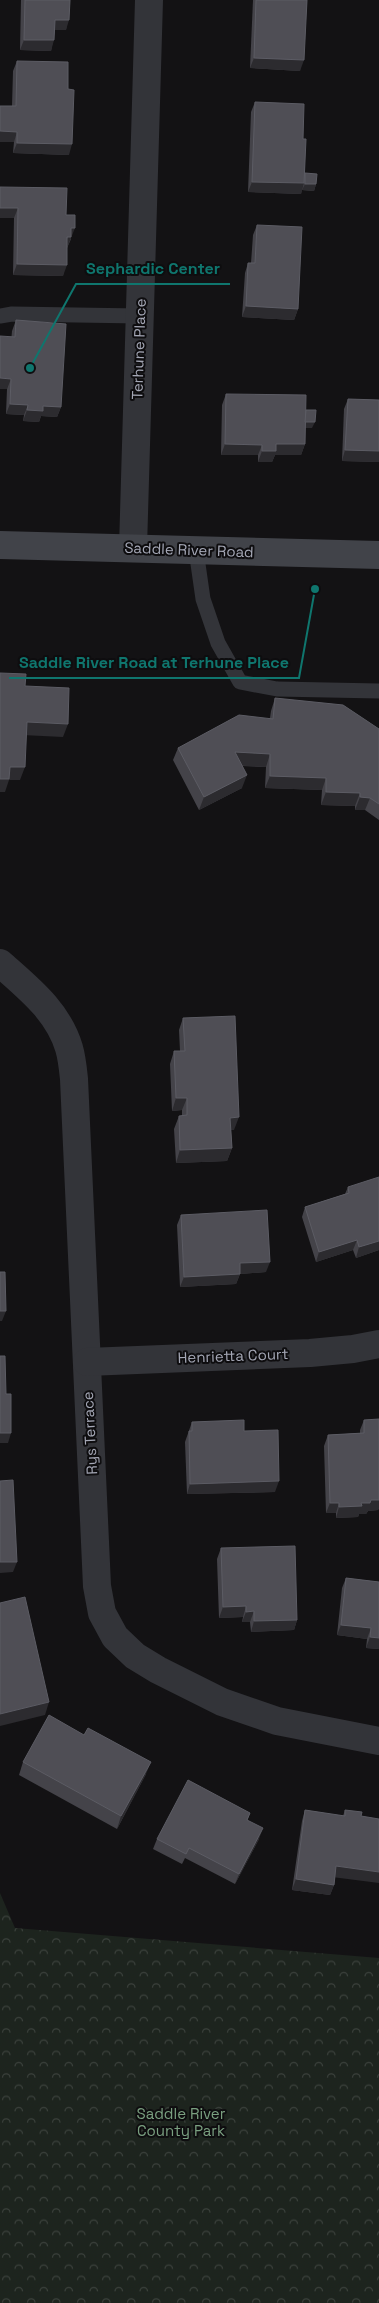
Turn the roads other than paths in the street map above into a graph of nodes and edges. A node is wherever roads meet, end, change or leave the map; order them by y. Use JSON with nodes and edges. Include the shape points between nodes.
{"nodes":[{"id":1,"x":150,"y":0,"type":"edge"},
{"id":2,"x":0,"y":316,"type":"edge"},
{"id":3,"x":140,"y":316,"type":"junction"},
{"id":4,"x":0,"y":544,"type":"edge"},
{"id":5,"x":133,"y":548,"type":"junction"},
{"id":6,"x":196,"y":550,"type":"junction"},
{"id":7,"x":379,"y":555,"type":"edge"},
{"id":8,"x":379,"y":691,"type":"edge"},
{"id":9,"x":0,"y":963,"type":"edge"},
{"id":10,"x":379,"y":1344,"type":"edge"},
{"id":11,"x":87,"y":1362,"type":"junction"},
{"id":12,"x":379,"y":1741,"type":"edge"}],
"edges":[{"from":1,"to":3,"type":"street","name":"Terhune Place"},
{"from":2,"to":3,"type":"lane"},
{"from":3,"to":5,"type":"street","name":"Terhune Place"},
{"from":4,"to":5,"type":"main road","name":"Saddle River Road"},
{"from":5,"to":6,"type":"main road","name":"Saddle River Road"},
{"from":6,"to":7,"type":"main road","name":"Saddle River Road"},
{"from":6,"to":8,"type":"lane","via":[[203,599],[218,643],[240,682],[278,689]]},
{"from":9,"to":11,"type":"street","name":"Rys Terrace","via":[[44,1002],[70,1049]]},
{"from":10,"to":11,"type":"street","name":"Henrietta Court","via":[[310,1353]]},
{"from":11,"to":12,"type":"street","name":"Rys Terrace","via":[[97,1586],[102,1613],[115,1638],[134,1656],[222,1702],[277,1721]]}]}
